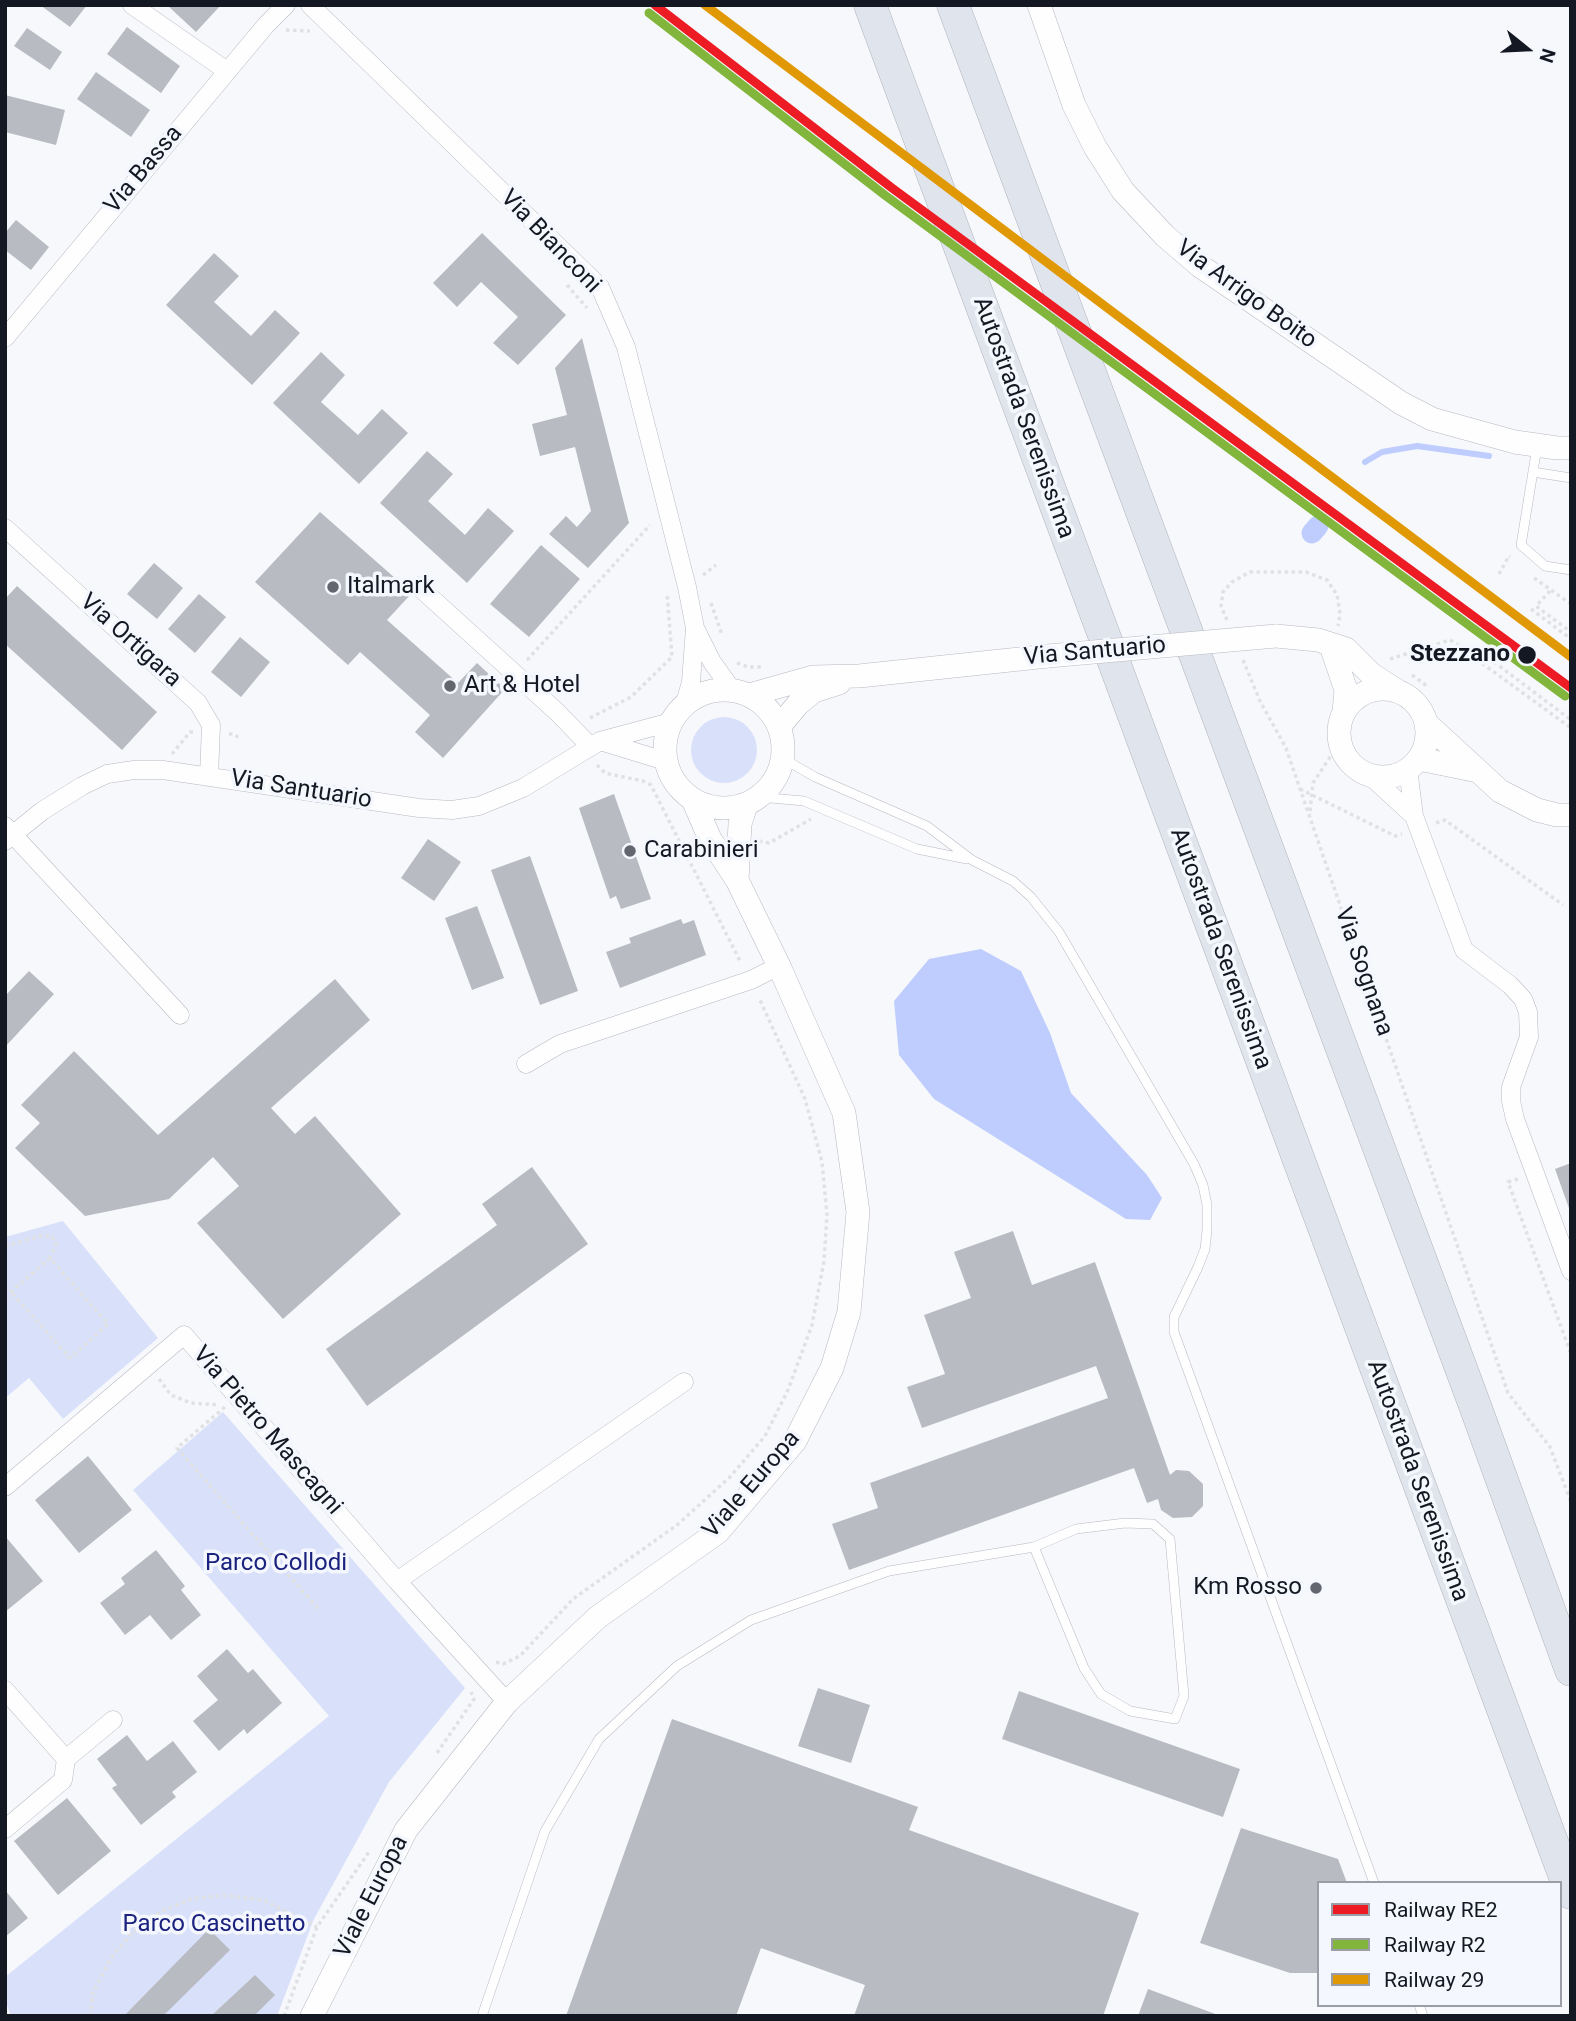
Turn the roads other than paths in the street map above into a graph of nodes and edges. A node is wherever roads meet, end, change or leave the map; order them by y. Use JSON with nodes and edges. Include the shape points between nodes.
{"nodes":[{"id":1,"x":132,"y":5,"type":"edge"},
{"id":2,"x":286,"y":5,"type":"edge"},
{"id":3,"x":310,"y":5,"type":"edge"},
{"id":4,"x":870,"y":5,"type":"edge"},
{"id":5,"x":953,"y":5,"type":"edge"},
{"id":6,"x":1039,"y":5,"type":"edge"},
{"id":7,"x":227,"y":71,"type":"junction"},
{"id":8,"x":5,"y":338,"type":"edge"},
{"id":9,"x":1537,"y":446,"type":"junction"},
{"id":10,"x":1571,"y":448,"type":"edge"},
{"id":11,"x":1533,"y":472,"type":"junction"},
{"id":12,"x":1571,"y":478,"type":"edge"},
{"id":13,"x":5,"y":528,"type":"edge"},
{"id":14,"x":1571,"y":570,"type":"edge"},
{"id":15,"x":418,"y":586,"type":"dead end"},
{"id":16,"x":695,"y":628,"type":"junction"},
{"id":17,"x":1334,"y":638,"type":"junction"},
{"id":18,"x":859,"y":676,"type":"junction"},
{"id":19,"x":741,"y":692,"type":"junction"},
{"id":20,"x":1401,"y":692,"type":"junction"},
{"id":21,"x":685,"y":703,"type":"junction"},
{"id":22,"x":1345,"y":712,"type":"junction"},
{"id":23,"x":671,"y":722,"type":"junction"},
{"id":24,"x":1426,"y":723,"type":"junction"},
{"id":25,"x":779,"y":727,"type":"junction"},
{"id":26,"x":595,"y":744,"type":"junction"},
{"id":27,"x":782,"y":758,"type":"junction"},
{"id":28,"x":665,"y":761,"type":"junction"},
{"id":29,"x":1413,"y":764,"type":"junction"},
{"id":30,"x":1478,"y":771,"type":"junction"},
{"id":31,"x":1368,"y":774,"type":"junction"},
{"id":32,"x":209,"y":776,"type":"junction"},
{"id":33,"x":693,"y":800,"type":"junction"},
{"id":34,"x":752,"y":801,"type":"junction"},
{"id":35,"x":1571,"y":815,"type":"edge"},
{"id":36,"x":1414,"y":817,"type":"junction"},
{"id":37,"x":8,"y":834,"type":"edge"},
{"id":38,"x":972,"y":860,"type":"junction"},
{"id":39,"x":737,"y":880,"type":"junction"},
{"id":40,"x":779,"y":966,"type":"junction"},
{"id":41,"x":180,"y":1016,"type":"dead end"},
{"id":42,"x":526,"y":1064,"type":"dead end"},
{"id":43,"x":1571,"y":1271,"type":"edge"},
{"id":44,"x":684,"y":1382,"type":"dead end"},
{"id":45,"x":5,"y":1487,"type":"edge"},
{"id":46,"x":1034,"y":1547,"type":"junction"},
{"id":47,"x":397,"y":1581,"type":"junction"},
{"id":48,"x":1571,"y":1670,"type":"edge"},
{"id":49,"x":5,"y":1689,"type":"edge"},
{"id":50,"x":507,"y":1702,"type":"junction"},
{"id":51,"x":113,"y":1720,"type":"dead end"},
{"id":52,"x":66,"y":1759,"type":"junction"},
{"id":53,"x":5,"y":1829,"type":"edge"},
{"id":54,"x":1373,"y":1881,"type":"edge"},
{"id":55,"x":1571,"y":1893,"type":"edge"},
{"id":56,"x":312,"y":2016,"type":"edge"},
{"id":57,"x":482,"y":2016,"type":"edge"}],
"edges":[{"from":1,"to":7,"type":"street"},
{"from":2,"to":7,"type":"street","name":"Via Bassa"},
{"from":3,"to":16,"type":"street","name":"Via Bianconi","via":[[600,287],[626,347],[695,585]]},
{"from":4,"to":55,"type":"highway","name":"Autostrada Serenissima"},
{"from":5,"to":48,"type":"highway"},
{"from":6,"to":9,"type":"street","name":"Via Arrigo Boito","via":[[1074,105],[1095,147],[1123,191],[1165,236],[1200,266],[1401,403],[1432,419]]},
{"from":7,"to":8,"type":"street","name":"Via Bassa"},
{"from":9,"to":10,"type":"street","name":"Via Arrigo Boito"},
{"from":9,"to":11,"type":"lane"},
{"from":11,"to":12,"type":"lane"},
{"from":11,"to":14,"type":"lane","via":[[1521,545],[1545,566]]},
{"from":13,"to":32,"type":"street","name":"Via Ortigara","via":[[198,703],[211,724]]},
{"from":15,"to":26,"type":"street"},
{"from":16,"to":19,"type":"street","name":"Via Bianconi","via":[[712,663]]},
{"from":16,"to":21,"type":"street","name":"Via Bianconi"},
{"from":17,"to":18,"type":"street","name":"Via Santuario","bridge":true,"via":[[1276,636]]},
{"from":17,"to":20,"type":"street","name":"Via Santuario","via":[[1371,674]]},
{"from":17,"to":22,"type":"street","via":[[1346,690]]},
{"from":18,"to":19,"type":"street","name":"Via Santuario","via":[[813,677]]},
{"from":18,"to":25,"type":"street","name":"Via Santuario","via":[[814,691]]},
{"from":19,"to":21,"type":"street","name":"Via Santuario","via":[[715,690]]},
{"from":19,"to":25,"type":"street","via":[[767,708]]},
{"from":20,"to":22,"type":"street","via":[[1388,689],[1363,694]]},
{"from":20,"to":24,"type":"street","name":"Via Santuario","via":[[1421,710]]},
{"from":21,"to":23,"type":"street"},
{"from":22,"to":31,"type":"street","via":[[1339,737],[1348,760]]},
{"from":23,"to":26,"type":"street","name":"Via Santuario"},
{"from":23,"to":28,"type":"street"},
{"from":24,"to":29,"type":"street","via":[[1425,748]]},
{"from":24,"to":30,"type":"street","name":"Via Santuario"},
{"from":25,"to":27,"type":"street"},
{"from":26,"to":28,"type":"street"},
{"from":26,"to":32,"type":"street","name":"Via Santuario","via":[[523,788],[479,806],[452,810]]},
{"from":27,"to":34,"type":"street","via":[[774,780]]},
{"from":27,"to":38,"type":"lane","via":[[927,826]]},
{"from":28,"to":33,"type":"street","via":[[680,790]]},
{"from":29,"to":30,"type":"street","name":"Via Santuario"},
{"from":29,"to":31,"type":"street","name":"Via Santuario","via":[[1396,775]]},
{"from":29,"to":36,"type":"street"},
{"from":30,"to":35,"type":"street","name":"Via Santuario","via":[[1522,804]]},
{"from":31,"to":36,"type":"street"},
{"from":32,"to":37,"type":"street","name":"Via Santuario","via":[[156,769],[107,774]]},
{"from":33,"to":34,"type":"street","via":[[728,809]]},
{"from":33,"to":39,"type":"street","name":"Viale Europa","via":[[710,839]]},
{"from":34,"to":38,"type":"lane","via":[[804,802],[917,849]]},
{"from":34,"to":39,"type":"street","name":"Viale Europa","via":[[740,824]]},
{"from":36,"to":43,"type":"street","via":[[1464,950],[1510,985],[1528,1013],[1529,1037],[1511,1087],[1511,1101]]},
{"from":37,"to":41,"type":"street"},
{"from":38,"to":54,"type":"lane","via":[[1013,881],[1048,916],[1203,1185],[1205,1249],[1174,1317],[1174,1332]]},
{"from":39,"to":40,"type":"street","name":"Viale Europa"},
{"from":40,"to":42,"type":"street","via":[[751,980],[560,1044]]},
{"from":40,"to":50,"type":"street","name":"Viale Europa","via":[[844,1113],[858,1212],[849,1312],[832,1368],[795,1441],[718,1532],[598,1617]]},
{"from":44,"to":47,"type":"street"},
{"from":45,"to":47,"type":"street","name":"Via Pietro Mascagni","via":[[184,1335]]},
{"from":46,"to":46,"type":"lane","via":[[1076,1529],[1125,1523],[1153,1524],[1170,1539],[1184,1696],[1175,1719],[1130,1712],[1101,1694],[1084,1668]]},
{"from":46,"to":57,"type":"lane","via":[[888,1571],[751,1620],[677,1665],[600,1739],[545,1831]]},
{"from":47,"to":50,"type":"street","name":"Via Pietro Mascagni"},
{"from":49,"to":52,"type":"street"},
{"from":50,"to":56,"type":"street","name":"Viale Europa","via":[[406,1830]]},
{"from":51,"to":52,"type":"street"},
{"from":52,"to":53,"type":"street","via":[[63,1780]]}]}
